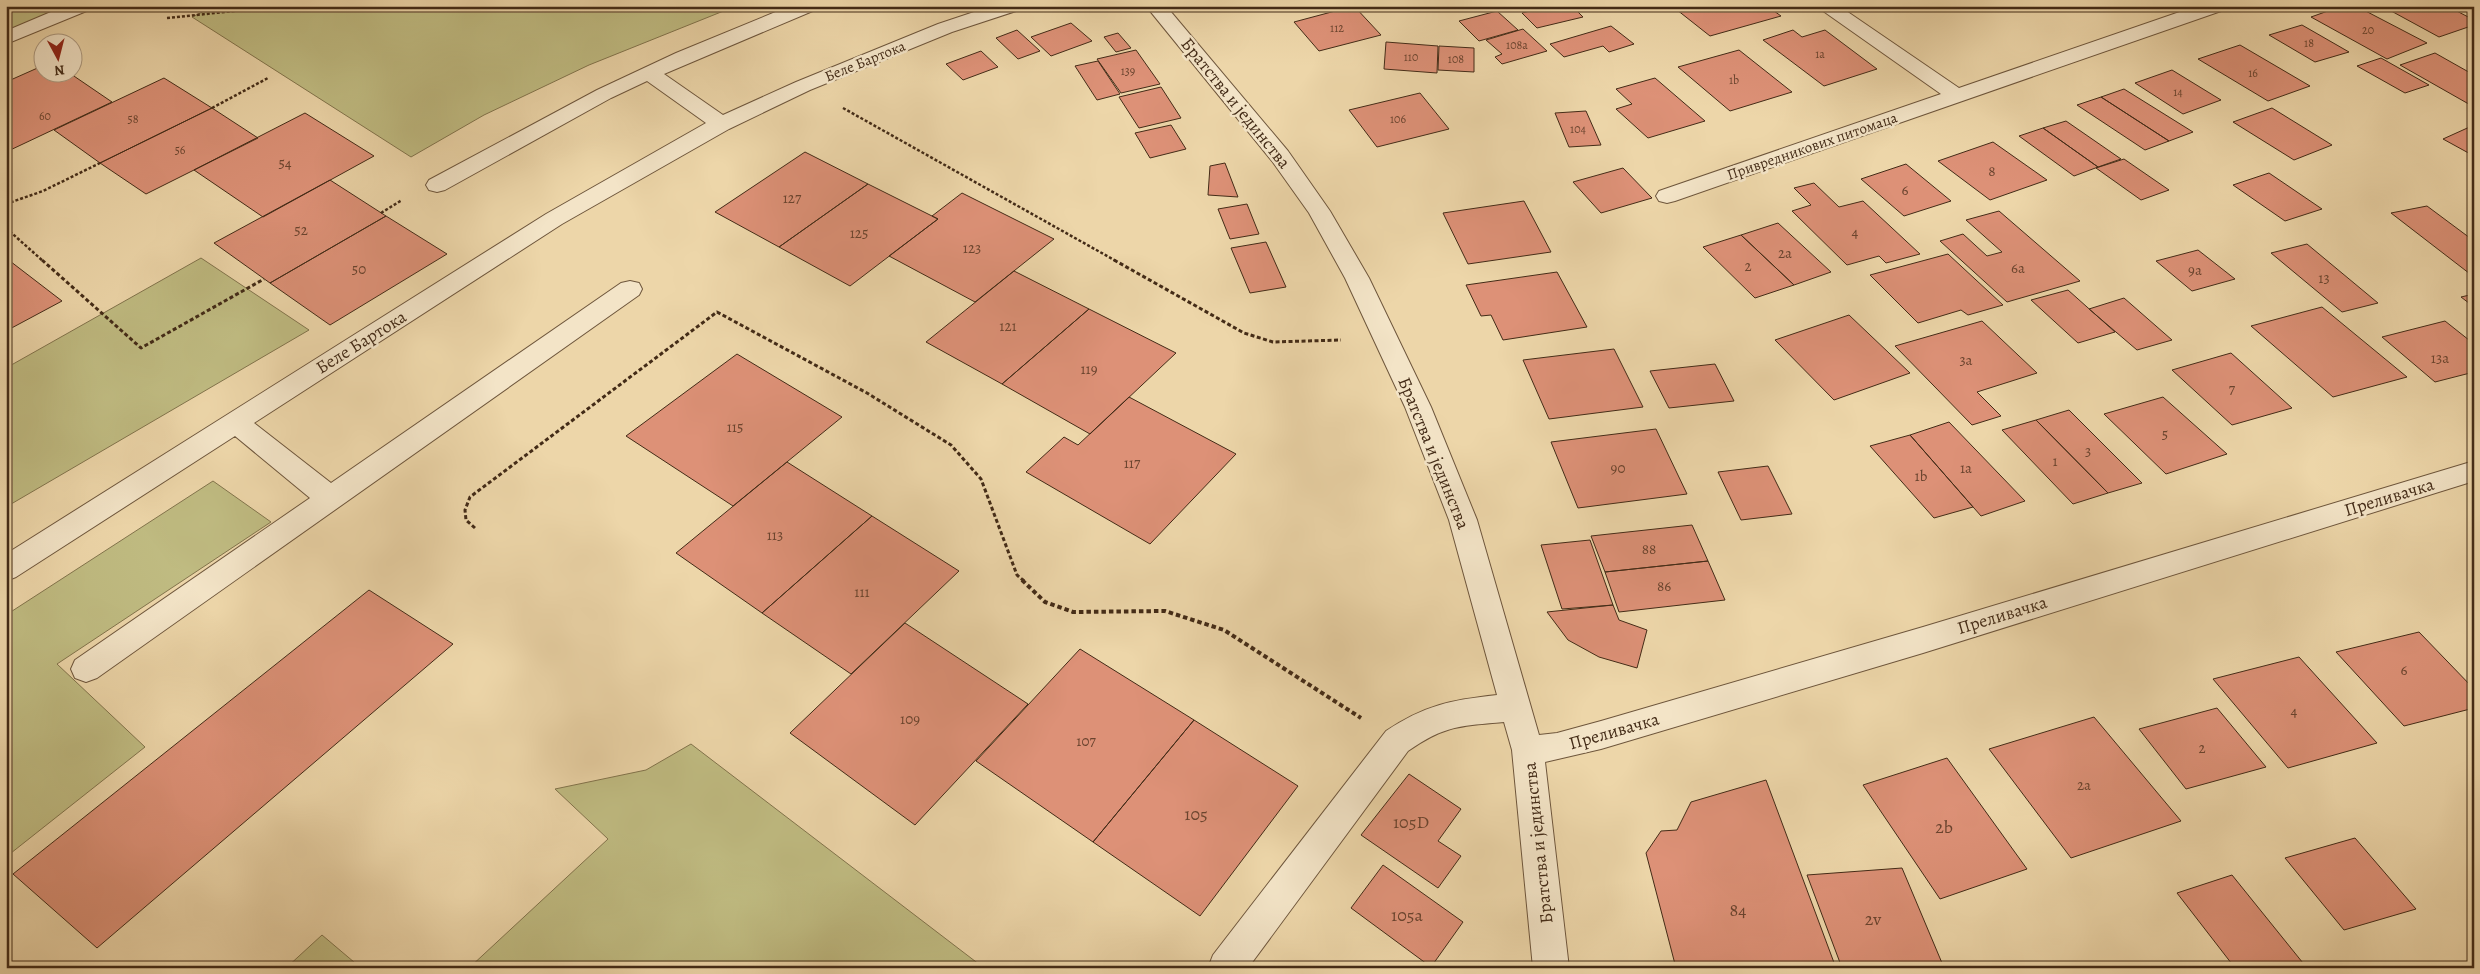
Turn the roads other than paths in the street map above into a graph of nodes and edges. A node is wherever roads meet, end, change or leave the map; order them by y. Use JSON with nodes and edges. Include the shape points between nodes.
{"nodes":[{"id":1,"x":82,"y":6,"type":"edge"},
{"id":2,"x":808,"y":6,"type":"edge"},
{"id":3,"x":1012,"y":6,"type":"edge"},
{"id":4,"x":1156,"y":6,"type":"edge"},
{"id":5,"x":1826,"y":6,"type":"edge"},
{"id":6,"x":2217,"y":6,"type":"edge"},
{"id":7,"x":6,"y":38,"type":"edge"},
{"id":8,"x":649,"y":73,"type":"junction"},
{"id":9,"x":1957,"y":96,"type":"junction"},
{"id":10,"x":721,"y":124,"type":"junction"},
{"id":11,"x":437,"y":185,"type":"dead end"},
{"id":12,"x":1667,"y":196,"type":"dead end"},
{"id":13,"x":630,"y":289,"type":"dead end"},
{"id":14,"x":235,"y":422,"type":"junction"},
{"id":15,"x":2474,"y":471,"type":"edge"},
{"id":16,"x":330,"y":498,"type":"junction"},
{"id":17,"x":6,"y":569,"type":"edge"},
{"id":18,"x":86,"y":669,"type":"dead end"},
{"id":19,"x":1516,"y":707,"type":"junction"},
{"id":20,"x":1528,"y":750,"type":"junction"},
{"id":21,"x":1226,"y":968,"type":"edge"},
{"id":22,"x":1551,"y":968,"type":"edge"}],
"edges":[{"from":1,"to":7,"type":"street"},
{"from":2,"to":8,"type":"street"},
{"from":3,"to":10,"type":"street","name":"Беле Бартока","via":[[945,28],[803,86]]},
{"from":4,"to":19,"type":"street","name":"Братства и јединства","via":[[1280,156],[1319,211],[1357,278],[1418,407],[1463,520]]},
{"from":5,"to":9,"type":"street"},
{"from":6,"to":9,"type":"street","name":"Привредникових питомаца"},
{"from":8,"to":10,"type":"street"},
{"from":8,"to":11,"type":"street"},
{"from":9,"to":12,"type":"street","name":"Привредникових питомаца"},
{"from":10,"to":14,"type":"street","name":"Беле Бартока","via":[[554,219]]},
{"from":13,"to":16,"type":"street"},
{"from":14,"to":16,"type":"street"},
{"from":14,"to":17,"type":"street","name":"Беле Бартока"},
{"from":15,"to":20,"type":"street","name":"Преливачка","via":[[1923,640],[1557,747]]},
{"from":16,"to":18,"type":"street"},
{"from":19,"to":20,"type":"street","name":"Братства и јединства"},
{"from":19,"to":21,"type":"street","via":[[1455,713],[1422,724],[1397,741]]},
{"from":20,"to":22,"type":"street","name":"Братства и јединства"}]}
